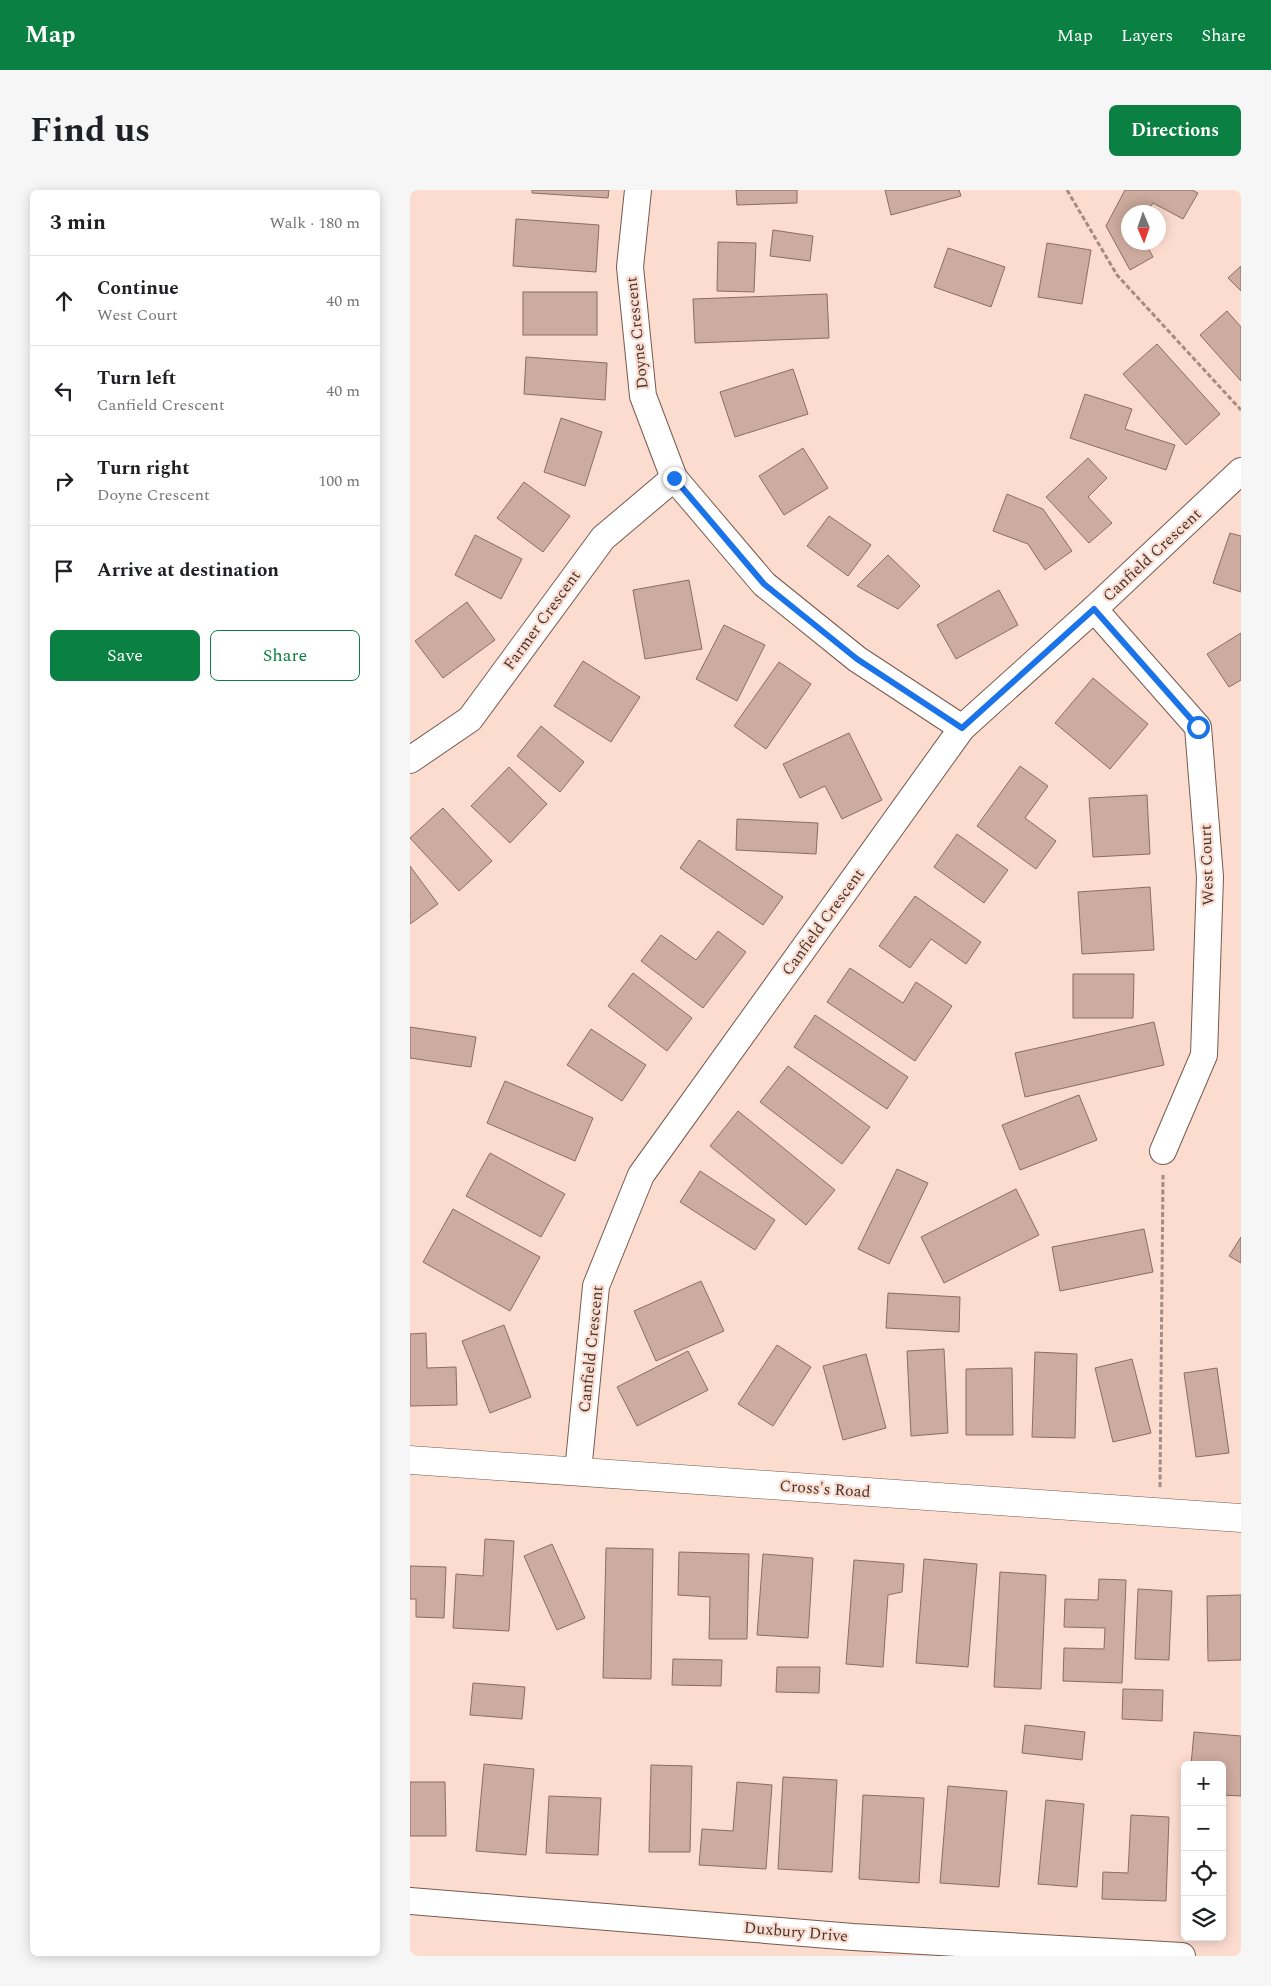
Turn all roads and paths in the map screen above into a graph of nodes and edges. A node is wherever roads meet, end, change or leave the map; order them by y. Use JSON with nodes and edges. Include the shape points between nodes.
{"nodes":[{"id":1,"x":638,"y":190,"type":"edge"},
{"id":2,"x":1067,"y":190,"type":"edge"},
{"id":3,"x":1241,"y":410,"type":"edge"},
{"id":4,"x":1241,"y":471,"type":"edge"},
{"id":5,"x":674,"y":478,"type":"junction"},
{"id":6,"x":1094,"y":609,"type":"junction"},
{"id":7,"x":962,"y":728,"type":"junction"},
{"id":8,"x":410,"y":760,"type":"edge"},
{"id":9,"x":1163,"y":1151,"type":"joint"},
{"id":10,"x":410,"y":1460,"type":"edge"},
{"id":11,"x":578,"y":1472,"type":"junction"},
{"id":12,"x":1160,"y":1512,"type":"junction"},
{"id":13,"x":1241,"y":1518,"type":"edge"},
{"id":14,"x":410,"y":1901,"type":"edge"},
{"id":15,"x":853,"y":1946,"type":"edge"},
{"id":16,"x":1182,"y":1956,"type":"edge"}],
"edges":[{"from":1,"to":5,"type":"street","name":"Doyne Crescent","via":[[630,267],[643,396]]},
{"from":2,"to":3,"type":"path","via":[[1117,275]]},
{"from":4,"to":6,"type":"street","name":"Canfield Crescent"},
{"from":5,"to":7,"type":"street","name":"Doyne Crescent","via":[[764,584],[857,659]]},
{"from":5,"to":8,"type":"street","name":"Farmer Crescent","via":[[603,538],[470,719]]},
{"from":6,"to":7,"type":"street","name":"Canfield Crescent"},
{"from":6,"to":9,"type":"street","name":"West Court","via":[[1198,727],[1210,876],[1204,1055]]},
{"from":7,"to":11,"type":"street","name":"Canfield Crescent","via":[[641,1175],[596,1286]]},
{"from":9,"to":12,"type":"path"},
{"from":10,"to":11,"type":"street","name":"Cross's Road"},
{"from":11,"to":12,"type":"street","name":"Cross's Road"},
{"from":12,"to":13,"type":"street","name":"Cross's Road"},
{"from":14,"to":15,"type":"street","name":"Duxbury Drive"},
{"from":15,"to":16,"type":"street","name":"Duxbury Drive"}]}
